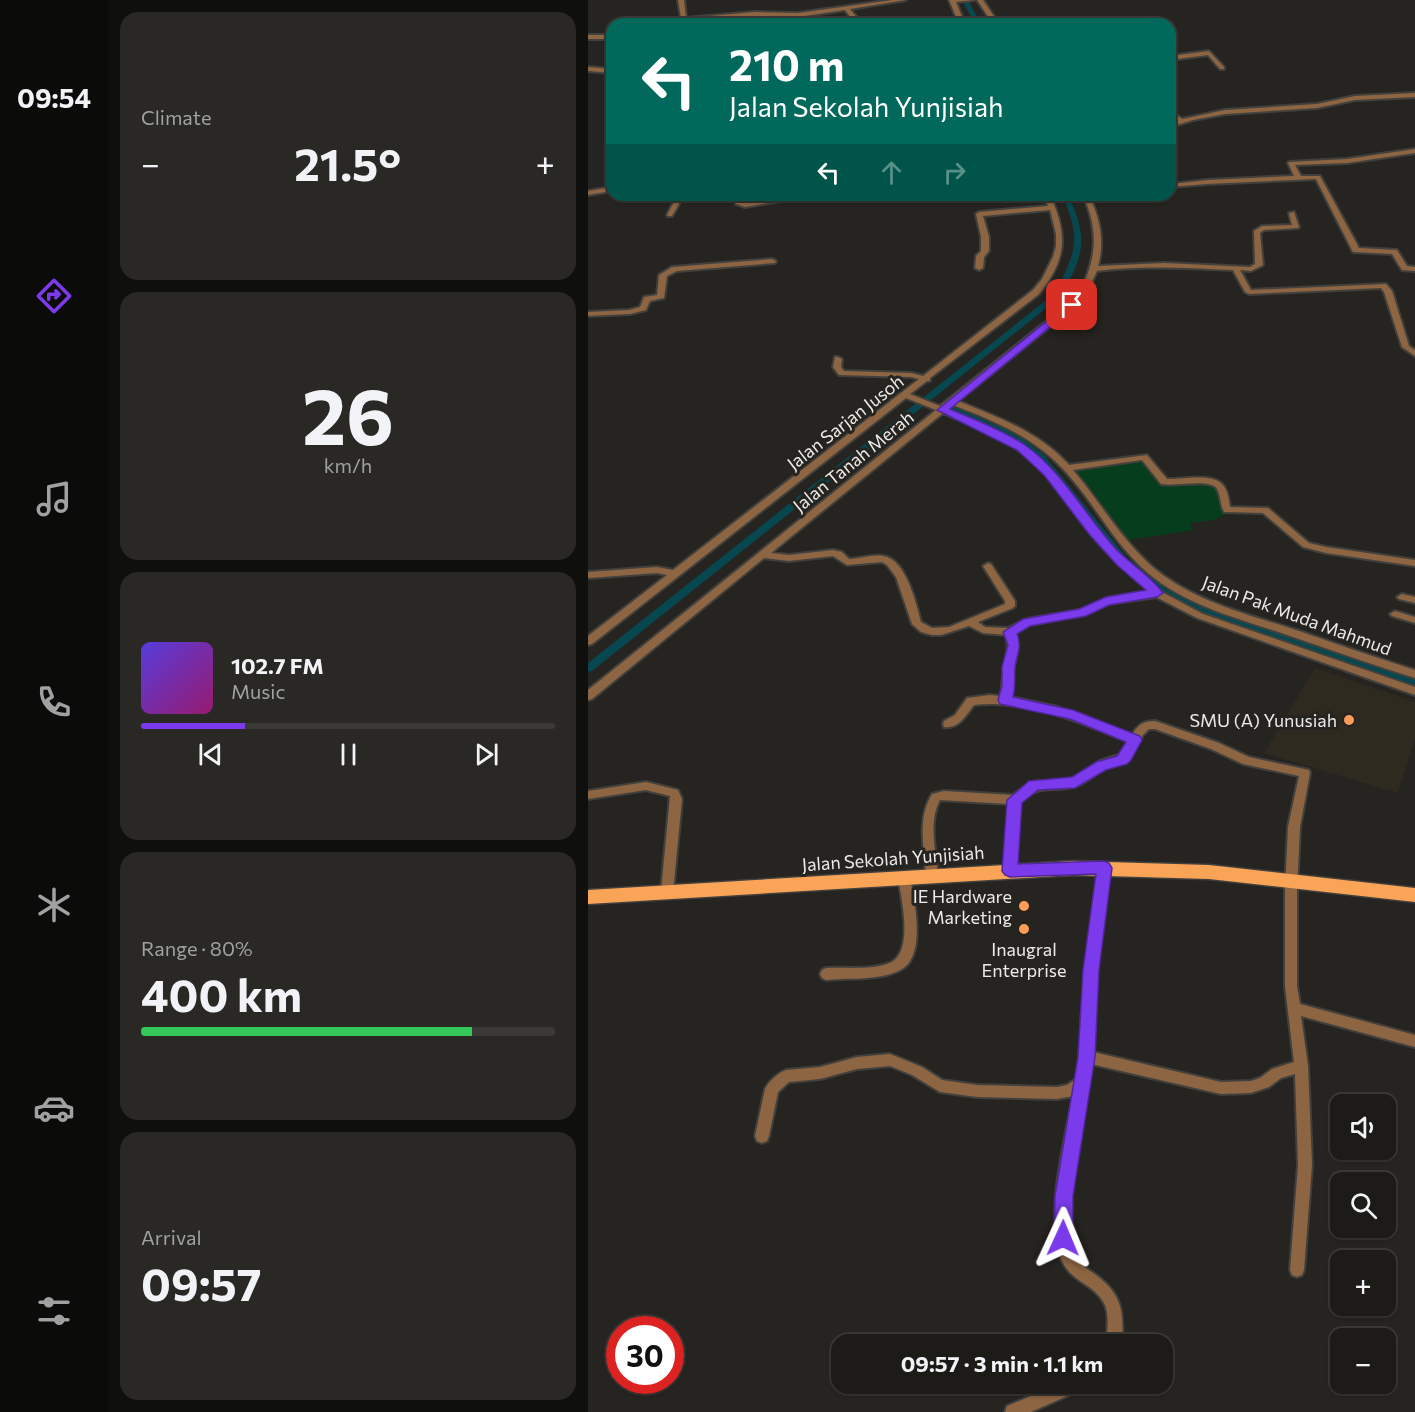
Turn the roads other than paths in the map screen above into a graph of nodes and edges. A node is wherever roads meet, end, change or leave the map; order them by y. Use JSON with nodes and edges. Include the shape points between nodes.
{"nodes":[{"id":1,"x":681,"y":0,"type":"edge"},
{"id":2,"x":903,"y":0,"type":"edge"},
{"id":3,"x":970,"y":0,"type":"edge"},
{"id":4,"x":980,"y":0,"type":"edge"},
{"id":5,"x":954,"y":1,"type":"edge"},
{"id":6,"x":848,"y":9,"type":"junction"},
{"id":7,"x":684,"y":18,"type":"edge"},
{"id":8,"x":708,"y":18,"type":"edge"},
{"id":9,"x":855,"y":18,"type":"edge"},
{"id":10,"x":960,"y":18,"type":"edge"},
{"id":11,"x":992,"y":18,"type":"edge"},
{"id":12,"x":588,"y":37,"type":"edge"},
{"id":13,"x":606,"y":37,"type":"edge"},
{"id":14,"x":1176,"y":57,"type":"edge"},
{"id":15,"x":1222,"y":68,"type":"dead end"},
{"id":16,"x":588,"y":69,"type":"edge"},
{"id":17,"x":606,"y":70,"type":"edge"},
{"id":18,"x":1415,"y":95,"type":"edge"},
{"id":19,"x":1176,"y":117,"type":"edge"},
{"id":20,"x":1181,"y":122,"type":"junction"},
{"id":21,"x":1176,"y":123,"type":"edge"},
{"id":22,"x":1415,"y":151,"type":"edge"},
{"id":23,"x":1298,"y":177,"type":"junction"},
{"id":24,"x":1176,"y":186,"type":"edge"},
{"id":25,"x":606,"y":190,"type":"edge"},
{"id":26,"x":588,"y":193,"type":"edge"},
{"id":27,"x":677,"y":201,"type":"edge"},
{"id":28,"x":738,"y":201,"type":"edge"},
{"id":29,"x":768,"y":201,"type":"edge"},
{"id":30,"x":1050,"y":201,"type":"edge"},
{"id":31,"x":1089,"y":201,"type":"edge"},
{"id":32,"x":1053,"y":208,"type":"junction"},
{"id":33,"x":1292,"y":213,"type":"dead end"},
{"id":34,"x":670,"y":215,"type":"dead end"},
{"id":35,"x":772,"y":261,"type":"dead end"},
{"id":36,"x":980,"y":268,"type":"dead end"},
{"id":37,"x":1235,"y":268,"type":"junction"},
{"id":38,"x":1092,"y":269,"type":"junction"},
{"id":39,"x":1415,"y":269,"type":"edge"},
{"id":40,"x":588,"y":314,"type":"edge"},
{"id":41,"x":1415,"y":354,"type":"edge"},
{"id":42,"x":838,"y":359,"type":"dead end"},
{"id":43,"x":927,"y":379,"type":"junction"},
{"id":44,"x":910,"y":397,"type":"junction"},
{"id":45,"x":953,"y":402,"type":"junction"},
{"id":46,"x":938,"y":408,"type":"junction"},
{"id":47,"x":1067,"y":468,"type":"junction"},
{"id":48,"x":1084,"y":504,"type":"junction"},
{"id":49,"x":763,"y":555,"type":"junction"},
{"id":50,"x":1415,"y":562,"type":"edge"},
{"id":51,"x":988,"y":566,"type":"dead end"},
{"id":52,"x":675,"y":573,"type":"junction"},
{"id":53,"x":588,"y":575,"type":"edge"},
{"id":54,"x":1157,"y":593,"type":"junction"},
{"id":55,"x":1402,"y":597,"type":"dead end"},
{"id":56,"x":1415,"y":600,"type":"edge"},
{"id":57,"x":1395,"y":614,"type":"dead end"},
{"id":58,"x":1415,"y":620,"type":"edge"},
{"id":59,"x":971,"y":623,"type":"junction"},
{"id":60,"x":1010,"y":632,"type":"junction"},
{"id":61,"x":588,"y":642,"type":"edge"},
{"id":62,"x":1415,"y":674,"type":"edge"},
{"id":63,"x":1415,"y":691,"type":"edge"},
{"id":64,"x":588,"y":696,"type":"edge"},
{"id":65,"x":1005,"y":700,"type":"junction"},
{"id":66,"x":948,"y":724,"type":"dead end"},
{"id":67,"x":1135,"y":740,"type":"junction"},
{"id":68,"x":588,"y":795,"type":"edge"},
{"id":69,"x":1015,"y":800,"type":"junction"},
{"id":70,"x":1104,"y":868,"type":"junction"},
{"id":71,"x":1010,"y":871,"type":"junction"},
{"id":72,"x":932,"y":875,"type":"junction"},
{"id":73,"x":904,"y":877,"type":"junction"},
{"id":74,"x":1292,"y":880,"type":"junction"},
{"id":75,"x":667,"y":892,"type":"junction"},
{"id":76,"x":1415,"y":896,"type":"edge"},
{"id":77,"x":588,"y":897,"type":"edge"},
{"id":78,"x":826,"y":974,"type":"dead end"},
{"id":79,"x":1293,"y":1008,"type":"junction"},
{"id":80,"x":1415,"y":1041,"type":"edge"},
{"id":81,"x":1086,"y":1057,"type":"junction"},
{"id":82,"x":1300,"y":1066,"type":"junction"},
{"id":83,"x":1082,"y":1083,"type":"junction"},
{"id":84,"x":762,"y":1136,"type":"dead end"},
{"id":85,"x":1297,"y":1270,"type":"dead end"},
{"id":86,"x":1114,"y":1334,"type":"edge"},
{"id":87,"x":1055,"y":1394,"type":"edge"},
{"id":88,"x":1013,"y":1412,"type":"edge"}],
"edges":[{"from":1,"to":7,"type":"street"},
{"from":2,"to":6,"type":"street"},
{"from":3,"to":5,"type":"street"},
{"from":4,"to":11,"type":"street"},
{"from":5,"to":10,"type":"street"},
{"from":6,"to":8,"type":"street"},
{"from":6,"to":9,"type":"street"},
{"from":12,"to":13,"type":"street"},
{"from":14,"to":15,"type":"street","via":[[1209,52]]},
{"from":16,"to":17,"type":"street"},
{"from":18,"to":20,"type":"street","via":[[1225,112]]},
{"from":19,"to":20,"type":"street"},
{"from":20,"to":21,"type":"street"},
{"from":22,"to":23,"type":"street","via":[[1347,161],[1291,163]]},
{"from":23,"to":24,"type":"street"},
{"from":23,"to":39,"type":"street","via":[[1320,178],[1356,250],[1394,252],[1405,268]]},
{"from":25,"to":26,"type":"street"},
{"from":27,"to":34,"type":"street"},
{"from":28,"to":29,"type":"street","via":[[744,205]]},
{"from":30,"to":32,"type":"street","name":"Jalan Sarjan Jusoh"},
{"from":31,"to":38,"type":"street","name":"Jalan Tanah Merah","via":[[1099,236],[1098,256]]},
{"from":32,"to":36,"type":"street","via":[[979,214],[985,245]]},
{"from":32,"to":43,"type":"street","name":"Jalan Sarjan Jusoh","via":[[1059,249],[1046,282]]},
{"from":33,"to":37,"type":"street","via":[[1296,227],[1262,228],[1256,232],[1259,265]]},
{"from":35,"to":40,"type":"street","via":[[675,269],[663,274],[661,296],[648,299],[643,308]]},
{"from":37,"to":38,"type":"street","via":[[1172,264]]},
{"from":37,"to":41,"type":"street","via":[[1249,292],[1383,286],[1406,347]]},
{"from":38,"to":45,"type":"street","name":"Jalan Tanah Merah","via":[[1086,288],[1072,305]]},
{"from":42,"to":43,"type":"street","via":[[837,367],[842,373]]},
{"from":43,"to":44,"type":"street","name":"Jalan Sarjan Jusoh"},
{"from":44,"to":46,"type":"street"},
{"from":44,"to":52,"type":"street","name":"Jalan Sarjan Jusoh"},
{"from":45,"to":46,"type":"street","name":"Jalan Tanah Merah"},
{"from":45,"to":47,"type":"street","name":"Jalan Pak Muda Mahmud","via":[[1035,440]]},
{"from":46,"to":48,"type":"street","via":[[1021,448]]},
{"from":46,"to":49,"type":"street","name":"Jalan Tanah Merah"},
{"from":47,"to":48,"type":"street","name":"Jalan Pak Muda Mahmud"},
{"from":47,"to":50,"type":"street","via":[[1144,457],[1164,482],[1217,483],[1227,510],[1265,510],[1306,544]]},
{"from":48,"to":54,"type":"street","via":[[1121,562]]},
{"from":48,"to":62,"type":"street","name":"Jalan Pak Muda Mahmud","via":[[1154,573],[1175,586],[1235,614]]},
{"from":49,"to":59,"type":"street","via":[[789,558],[833,553],[847,562],[885,560],[898,571],[923,629],[935,632]]},
{"from":49,"to":64,"type":"street","name":"Jalan Tanah Merah"},
{"from":51,"to":59,"type":"street","via":[[1011,604]]},
{"from":52,"to":53,"type":"street","via":[[657,570]]},
{"from":52,"to":61,"type":"street","name":"Jalan Sarjan Jusoh"},
{"from":54,"to":60,"type":"street","via":[[1106,601],[1082,613],[1027,622]]},
{"from":54,"to":63,"type":"street","via":[[1200,616]]},
{"from":55,"to":56,"type":"street"},
{"from":57,"to":58,"type":"street"},
{"from":59,"to":60,"type":"street","via":[[983,630]]},
{"from":60,"to":65,"type":"street","via":[[1014,645]]},
{"from":65,"to":66,"type":"street","via":[[971,701],[960,718]]},
{"from":65,"to":67,"type":"street","via":[[1073,715]]},
{"from":67,"to":69,"type":"street","via":[[1122,760],[1101,766],[1075,782],[1035,785]]},
{"from":67,"to":74,"type":"street","via":[[1142,727],[1151,724],[1247,761],[1305,773],[1294,827]]},
{"from":68,"to":75,"type":"street","via":[[645,786],[674,793]]},
{"from":69,"to":71,"type":"street"},
{"from":69,"to":72,"type":"street","via":[[944,795],[936,798],[931,804],[929,824]]},
{"from":70,"to":71,"type":"main road","name":"Jalan Sekolah Yunjisiah"},
{"from":70,"to":74,"type":"main road","name":"Jalan Sekolah Yunjisiah","via":[[1199,871]]},
{"from":70,"to":81,"type":"street","via":[[1091,970]]},
{"from":71,"to":72,"type":"main road","name":"Jalan Sekolah Yunjisiah"},
{"from":72,"to":73,"type":"main road","name":"Jalan Sekolah Yunjisiah"},
{"from":73,"to":75,"type":"main road","name":"Jalan Sekolah Yunjisiah"},
{"from":73,"to":78,"type":"street","via":[[910,938],[905,960],[892,968]]},
{"from":74,"to":76,"type":"main road","name":"Jalan Sekolah Yunjisiah"},
{"from":74,"to":79,"type":"street"},
{"from":75,"to":77,"type":"main road","name":"Jalan Sekolah Yunjisiah"},
{"from":79,"to":80,"type":"street"},
{"from":79,"to":82,"type":"street"},
{"from":81,"to":82,"type":"street","via":[[1236,1089],[1264,1083],[1278,1073]]},
{"from":81,"to":83,"type":"street"},
{"from":82,"to":85,"type":"street","via":[[1305,1164]]},
{"from":83,"to":84,"type":"street","via":[[1057,1094],[976,1091],[940,1086],[890,1060],[857,1063],[820,1073],[786,1076],[772,1089]]},
{"from":83,"to":86,"type":"street","via":[[1064,1196],[1063,1238],[1070,1263],[1077,1272],[1112,1300]]},
{"from":87,"to":88,"type":"street"}]}
